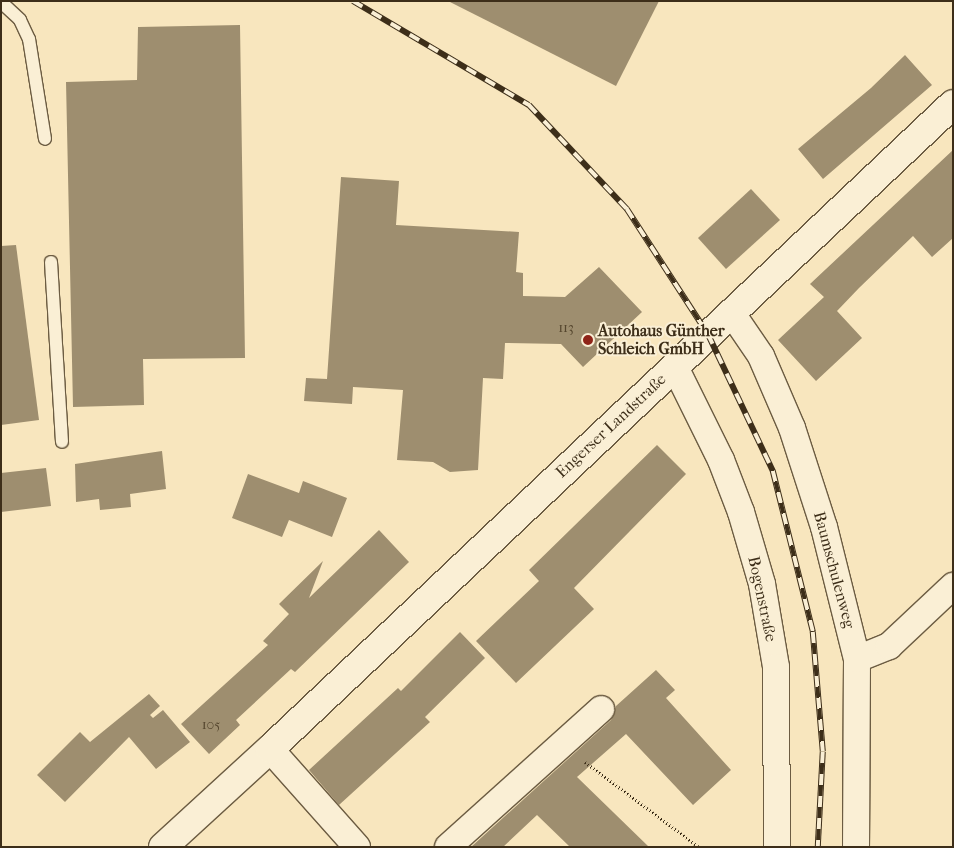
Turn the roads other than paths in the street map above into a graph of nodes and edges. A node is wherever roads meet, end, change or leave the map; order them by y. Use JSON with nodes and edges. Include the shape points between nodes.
{"nodes":[{"id":1,"x":1,"y":2,"type":"edge"},
{"id":2,"x":953,"y":104,"type":"edge"},
{"id":3,"x":45,"y":139,"type":"dead end"},
{"id":4,"x":51,"y":262,"type":"dead end"},
{"id":5,"x":731,"y":312,"type":"junction"},
{"id":6,"x":675,"y":366,"type":"junction"},
{"id":7,"x":62,"y":442,"type":"dead end"},
{"id":8,"x":953,"y":586,"type":"edge"},
{"id":9,"x":858,"y":659,"type":"junction"},
{"id":10,"x":601,"y":708,"type":"dead end"},
{"id":11,"x":270,"y":750,"type":"junction"},
{"id":12,"x":163,"y":847,"type":"edge"},
{"id":13,"x":357,"y":847,"type":"edge"},
{"id":14,"x":448,"y":847,"type":"edge"},
{"id":15,"x":777,"y":847,"type":"edge"},
{"id":16,"x":856,"y":847,"type":"edge"}],
"edges":[{"from":1,"to":3,"type":"lane","via":[[20,20],[29,38]]},
{"from":2,"to":5,"type":"main road","name":"Engerser Landstraße"},
{"from":4,"to":7,"type":"lane"},
{"from":5,"to":6,"type":"main road","name":"Engerser Landstraße"},
{"from":5,"to":9,"type":"street","name":"Baumschulenweg","via":[[760,356],[792,428],[824,527]]},
{"from":6,"to":11,"type":"main road","name":"Engerser Landstraße"},
{"from":6,"to":15,"type":"street","name":"Bogenstraße","via":[[721,460],[741,512],[762,584],[776,667]]},
{"from":8,"to":9,"type":"street","via":[[889,646]]},
{"from":9,"to":16,"type":"street","name":"Baumschulenweg"},
{"from":10,"to":14,"type":"street"},
{"from":11,"to":12,"type":"main road","name":"Engerser Landstraße"},
{"from":11,"to":13,"type":"street"}]}
